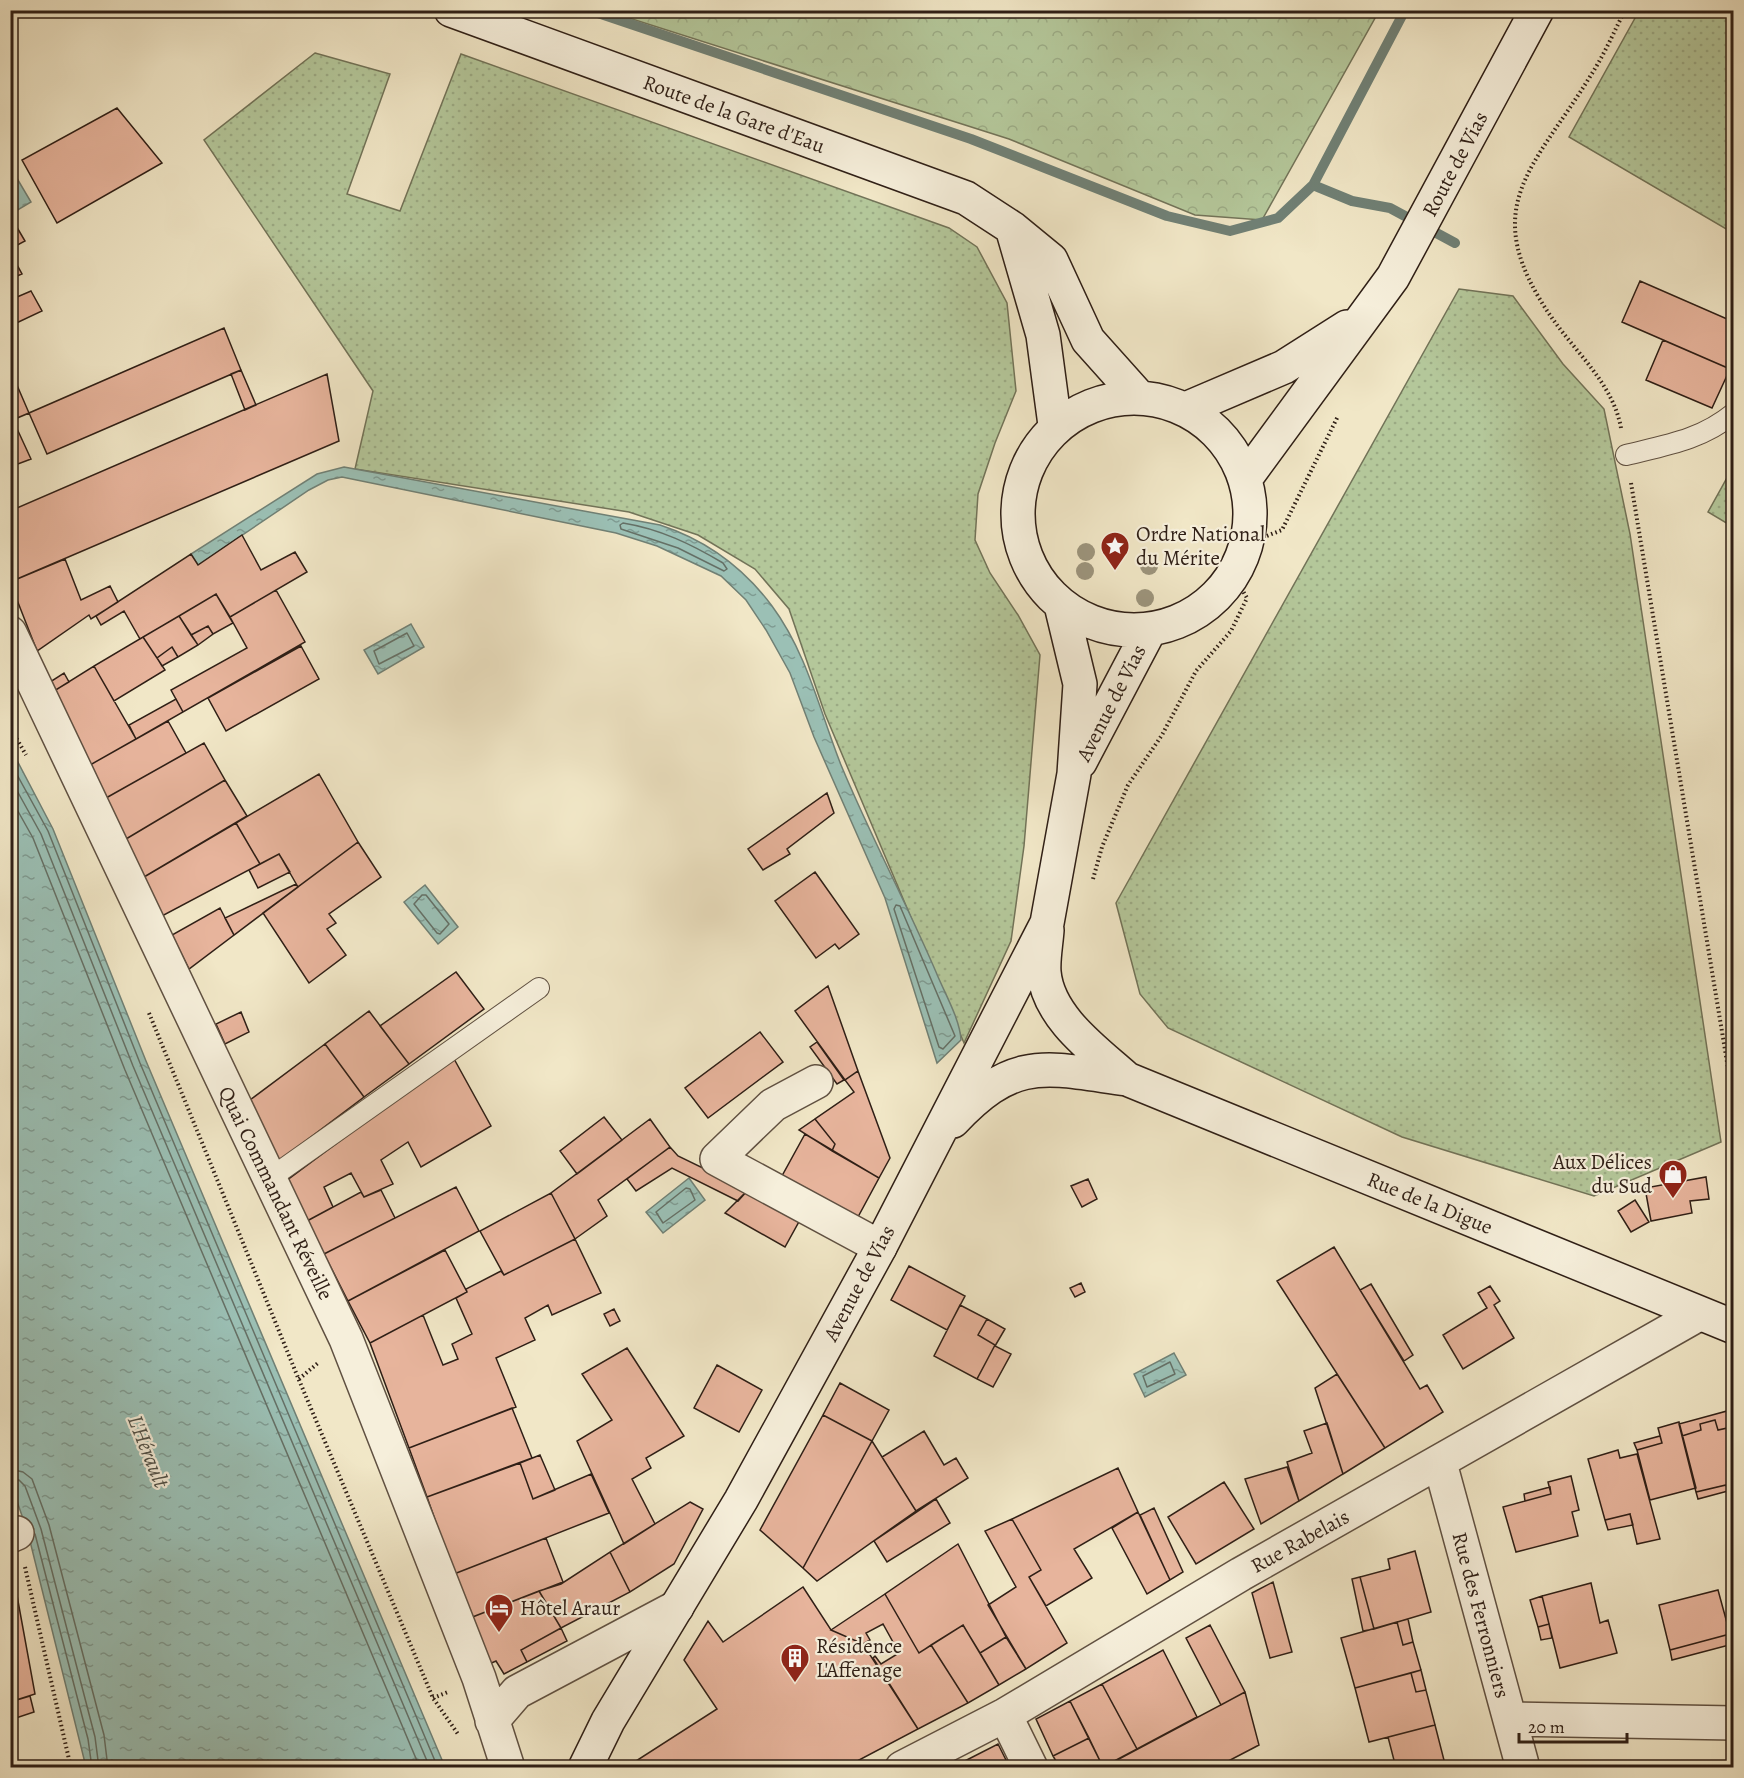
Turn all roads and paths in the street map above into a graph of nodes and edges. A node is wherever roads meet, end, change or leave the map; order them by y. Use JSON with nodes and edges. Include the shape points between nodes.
{"nodes":[{"id":1,"x":451,"y":10,"type":"edge"},
{"id":2,"x":1625,"y":10,"type":"edge"},
{"id":3,"x":1536,"y":12,"type":"edge"},
{"id":4,"x":1012,"y":228,"type":"junction"},
{"id":5,"x":1366,"y":314,"type":"junction"},
{"id":6,"x":1139,"y":397,"type":"junction"},
{"id":7,"x":1188,"y":408,"type":"junction"},
{"id":8,"x":1340,"y":413,"type":"dead end"},
{"id":9,"x":1734,"y":413,"type":"edge"},
{"id":10,"x":1055,"y":426,"type":"junction"},
{"id":11,"x":1626,"y":455,"type":"junction"},
{"id":12,"x":1245,"y":479,"type":"junction"},
{"id":13,"x":1246,"y":544,"type":"junction"},
{"id":14,"x":1233,"y":574,"type":"junction"},
{"id":15,"x":1061,"y":606,"type":"junction"},
{"id":16,"x":1149,"y":631,"type":"junction"},
{"id":17,"x":10,"y":633,"type":"edge"},
{"id":18,"x":10,"y":727,"type":"edge"},
{"id":19,"x":27,"y":757,"type":"dead end"},
{"id":20,"x":1074,"y":774,"type":"junction"},
{"id":21,"x":1091,"y":889,"type":"dead end"},
{"id":22,"x":1047,"y":922,"type":"junction"},
{"id":23,"x":539,"y":988,"type":"dead end"},
{"id":24,"x":147,"y":1009,"type":"dead end"},
{"id":25,"x":1127,"y":1079,"type":"junction"},
{"id":26,"x":816,"y":1082,"type":"dead end"},
{"id":27,"x":1734,"y":1104,"type":"edge"},
{"id":28,"x":933,"y":1143,"type":"junction"},
{"id":29,"x":269,"y":1179,"type":"junction"},
{"id":30,"x":880,"y":1247,"type":"junction"},
{"id":31,"x":1699,"y":1314,"type":"junction"},
{"id":32,"x":1733,"y":1326,"type":"edge"},
{"id":33,"x":1440,"y":1463,"type":"junction"},
{"id":34,"x":14,"y":1534,"type":"edge"},
{"id":35,"x":677,"y":1607,"type":"junction"},
{"id":36,"x":1005,"y":1715,"type":"junction"},
{"id":37,"x":1510,"y":1719,"type":"junction"},
{"id":38,"x":492,"y":1721,"type":"junction"},
{"id":39,"x":1734,"y":1723,"type":"edge"},
{"id":40,"x":464,"y":1743,"type":"dead end"},
{"id":41,"x":71,"y":1767,"type":"edge"},
{"id":42,"x":508,"y":1767,"type":"edge"},
{"id":43,"x":585,"y":1767,"type":"edge"},
{"id":44,"x":902,"y":1767,"type":"edge"},
{"id":45,"x":1031,"y":1767,"type":"edge"},
{"id":46,"x":1523,"y":1767,"type":"edge"}],
"edges":[{"from":1,"to":4,"type":"main road","name":"Route de la Gare d'Eau","via":[[966,198]]},
{"from":2,"to":11,"type":"path","via":[[1592,75],[1540,149],[1521,189],[1513,221],[1519,260],[1536,293],[1613,397]]},
{"from":3,"to":5,"type":"main road","name":"Route de Vias","via":[[1413,243]]},
{"from":4,"to":6,"type":"main road","name":"Route de la Gare d'Eau","via":[[1051,260],[1088,340]]},
{"from":4,"to":10,"type":"main road","via":[[1043,335]]},
{"from":5,"to":7,"type":"main road","name":"Route de Vias","via":[[1284,367]]},
{"from":5,"to":12,"type":"main road","name":"Route de Vias"},
{"from":6,"to":7,"type":"main road"},
{"from":6,"to":10,"type":"main road","via":[[1089,406]]},
{"from":7,"to":12,"type":"main road","via":[[1222,437]]},
{"from":8,"to":13,"type":"path","via":[[1282,530]]},
{"from":9,"to":11,"type":"lane","via":[[1714,429],[1688,440]]},
{"from":10,"to":15,"type":"main road","via":[[1031,458],[1021,484],[1017,511],[1019,537],[1028,563]]},
{"from":11,"to":27,"type":"path"},
{"from":12,"to":13,"type":"main road","via":[[1250,511]]},
{"from":13,"to":14,"type":"main road"},
{"from":14,"to":16,"type":"main road","via":[[1212,600],[1185,618]]},
{"from":14,"to":21,"type":"path","via":[[1247,598],[1231,631],[1196,671],[1162,735],[1128,785],[1102,847]]},
{"from":15,"to":16,"type":"main road","via":[[1105,627]]},
{"from":15,"to":20,"type":"main road","name":"Avenue de Vias","via":[[1080,684]]},
{"from":16,"to":20,"type":"main road","name":"Avenue de Vias"},
{"from":17,"to":29,"type":"main road","name":"Quai Commandant Réveille"},
{"from":18,"to":19,"type":"path"},
{"from":20,"to":22,"type":"main road","name":"Avenue de Vias"},
{"from":22,"to":25,"type":"main road","name":"Rue de la Digue","via":[[1044,973],[1053,998],[1072,1029]]},
{"from":22,"to":28,"type":"main road","name":"Avenue de Vias"},
{"from":23,"to":29,"type":"lane"},
{"from":24,"to":40,"type":"path","via":[[434,1698]]},
{"from":25,"to":28,"type":"main road","name":"Rue de la Digue","via":[[1052,1070],[1008,1076],[978,1096]]},
{"from":25,"to":31,"type":"main road","name":"Rue de la Digue"},
{"from":26,"to":30,"type":"main road","via":[[773,1105],[717,1159]]},
{"from":28,"to":30,"type":"main road","name":"Avenue de Vias"},
{"from":29,"to":38,"type":"main road","name":"Quai Commandant Réveille","via":[[346,1339],[479,1678]]},
{"from":30,"to":35,"type":"main road","name":"Avenue de Vias","via":[[741,1500]]},
{"from":31,"to":32,"type":"main road","name":"Rue de la Digue"},
{"from":31,"to":33,"type":"main road","name":"Rue Rabelais"},
{"from":33,"to":36,"type":"main road","name":"Rue Rabelais","via":[[1241,1574]]},
{"from":33,"to":37,"type":"main road","name":"Rue des Ferronniers"},
{"from":34,"to":41,"type":"path"},
{"from":35,"to":38,"type":"main road","via":[[517,1692]]},
{"from":35,"to":43,"type":"main road","name":"Avenue de Vias"},
{"from":36,"to":44,"type":"main road","name":"Rue Rabelais"},
{"from":36,"to":45,"type":"main road"},
{"from":37,"to":39,"type":"main road"},
{"from":37,"to":46,"type":"main road","name":"Rue des Ferronniers"},
{"from":38,"to":42,"type":"main road","name":"Quai Commandant Réveille"}]}
